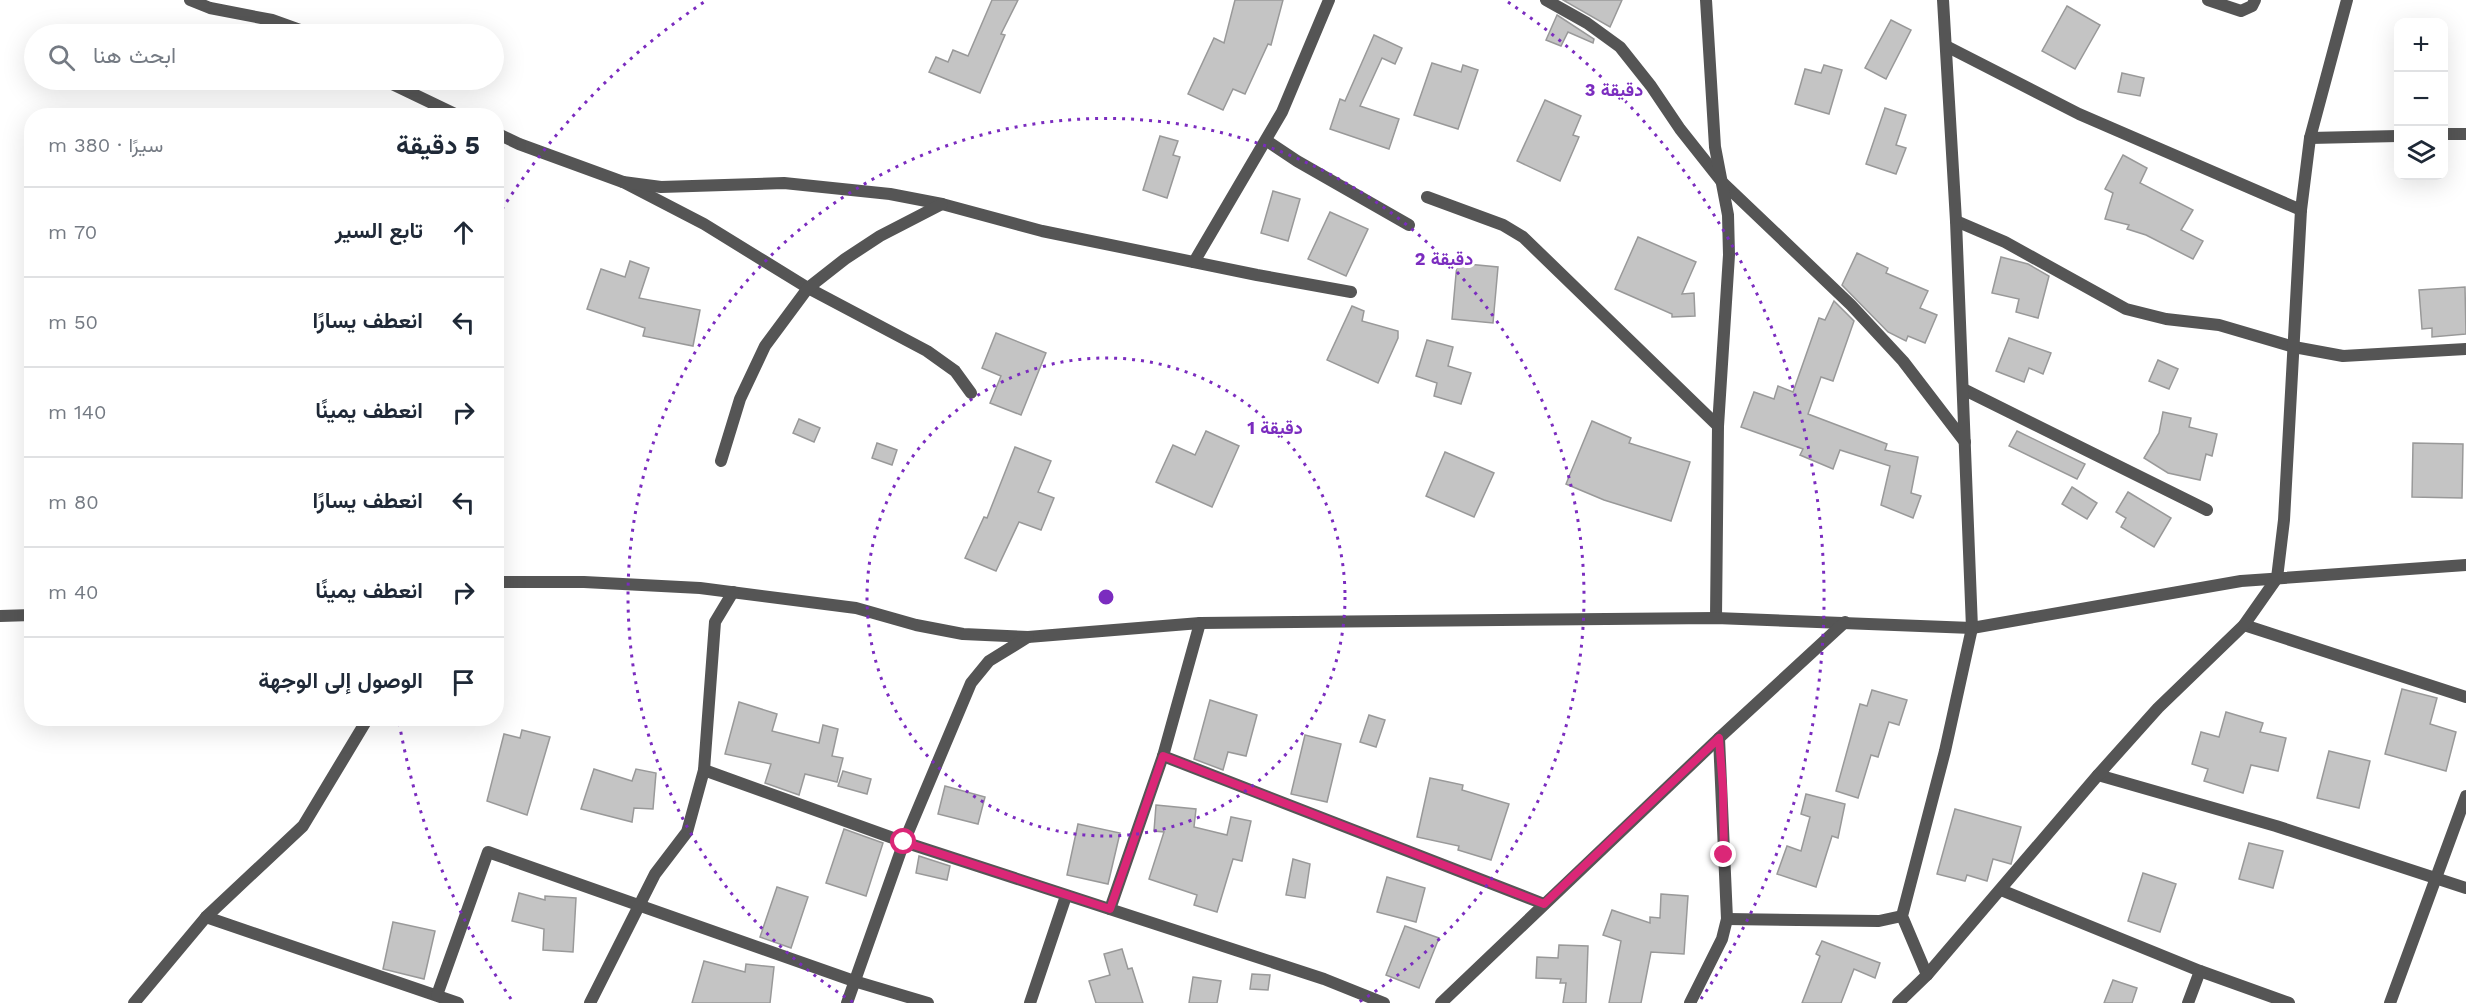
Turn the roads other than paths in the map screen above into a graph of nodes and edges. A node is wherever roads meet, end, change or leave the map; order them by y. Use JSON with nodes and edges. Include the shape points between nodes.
{"nodes":[{"id":1,"x":190,"y":0,"type":"edge"},
{"id":2,"x":1329,"y":0,"type":"edge"},
{"id":3,"x":1546,"y":0,"type":"edge"},
{"id":4,"x":1706,"y":0,"type":"edge"},
{"id":5,"x":1943,"y":0,"type":"edge"},
{"id":6,"x":2208,"y":0,"type":"edge"},
{"id":7,"x":2255,"y":0,"type":"edge"},
{"id":8,"x":2347,"y":0,"type":"edge"},
{"id":9,"x":283,"y":24,"type":"edge"},
{"id":10,"x":1946,"y":46,"type":"junction"},
{"id":11,"x":405,"y":90,"type":"edge"},
{"id":12,"x":442,"y":108,"type":"edge"},
{"id":13,"x":2448,"y":134,"type":"edge"},
{"id":14,"x":2466,"y":134,"type":"edge"},
{"id":15,"x":2394,"y":136,"type":"edge"},
{"id":16,"x":504,"y":137,"type":"edge"},
{"id":17,"x":2310,"y":138,"type":"junction"},
{"id":18,"x":1267,"y":141,"type":"junction"},
{"id":19,"x":623,"y":182,"type":"junction"},
{"id":20,"x":1722,"y":182,"type":"junction"},
{"id":21,"x":1427,"y":197,"type":"dead end"},
{"id":22,"x":942,"y":204,"type":"junction"},
{"id":23,"x":2301,"y":210,"type":"junction"},
{"id":24,"x":1956,"y":221,"type":"junction"},
{"id":25,"x":1408,"y":225,"type":"dead end"},
{"id":26,"x":1194,"y":262,"type":"junction"},
{"id":27,"x":808,"y":288,"type":"junction"},
{"id":28,"x":1351,"y":292,"type":"dead end"},
{"id":29,"x":2294,"y":347,"type":"junction"},
{"id":30,"x":2466,"y":349,"type":"edge"},
{"id":31,"x":1963,"y":389,"type":"junction"},
{"id":32,"x":971,"y":393,"type":"dead end"},
{"id":33,"x":1718,"y":426,"type":"junction"},
{"id":34,"x":1965,"y":442,"type":"junction"},
{"id":35,"x":721,"y":461,"type":"dead end"},
{"id":36,"x":2206,"y":510,"type":"dead end"},
{"id":37,"x":2466,"y":565,"type":"edge"},
{"id":38,"x":2277,"y":578,"type":"junction"},
{"id":39,"x":504,"y":582,"type":"edge"},
{"id":40,"x":733,"y":592,"type":"junction"},
{"id":41,"x":24,"y":615,"type":"edge"},
{"id":42,"x":0,"y":616,"type":"edge"},
{"id":43,"x":1716,"y":618,"type":"junction"},
{"id":44,"x":1845,"y":622,"type":"junction"},
{"id":45,"x":1200,"y":623,"type":"junction"},
{"id":46,"x":2244,"y":625,"type":"junction"},
{"id":47,"x":1972,"y":628,"type":"junction"},
{"id":48,"x":1028,"y":637,"type":"junction"},
{"id":49,"x":2466,"y":697,"type":"edge"},
{"id":50,"x":363,"y":726,"type":"edge"},
{"id":51,"x":1719,"y":738,"type":"junction"},
{"id":52,"x":1163,"y":756,"type":"junction"},
{"id":53,"x":704,"y":770,"type":"junction"},
{"id":54,"x":2098,"y":775,"type":"junction"},
{"id":55,"x":2466,"y":796,"type":"edge"},
{"id":56,"x":904,"y":842,"type":"junction"},
{"id":57,"x":2436,"y":877,"type":"junction"},
{"id":58,"x":2466,"y":888,"type":"edge"},
{"id":59,"x":2001,"y":890,"type":"junction"},
{"id":60,"x":1066,"y":896,"type":"junction"},
{"id":61,"x":638,"y":904,"type":"junction"},
{"id":62,"x":1544,"y":904,"type":"junction"},
{"id":63,"x":1110,"y":909,"type":"junction"},
{"id":64,"x":1902,"y":916,"type":"junction"},
{"id":65,"x":206,"y":917,"type":"junction"},
{"id":66,"x":1727,"y":919,"type":"junction"},
{"id":67,"x":2200,"y":970,"type":"junction"},
{"id":68,"x":1927,"y":975,"type":"junction"},
{"id":69,"x":854,"y":981,"type":"junction"},
{"id":70,"x":437,"y":995,"type":"junction"},
{"id":71,"x":134,"y":1003,"type":"edge"},
{"id":72,"x":458,"y":1003,"type":"edge"},
{"id":73,"x":590,"y":1003,"type":"edge"},
{"id":74,"x":846,"y":1003,"type":"edge"},
{"id":75,"x":928,"y":1003,"type":"edge"},
{"id":76,"x":1030,"y":1003,"type":"edge"},
{"id":77,"x":1384,"y":1003,"type":"edge"},
{"id":78,"x":1441,"y":1003,"type":"edge"},
{"id":79,"x":1690,"y":1003,"type":"edge"},
{"id":80,"x":1898,"y":1003,"type":"edge"},
{"id":81,"x":2188,"y":1003,"type":"edge"},
{"id":82,"x":2289,"y":1003,"type":"edge"},
{"id":83,"x":2390,"y":1003,"type":"edge"}],
"edges":[{"from":1,"to":9,"type":"street"},
{"from":2,"to":18,"type":"street"},
{"from":3,"to":20,"type":"street","via":[[1620,47]]},
{"from":4,"to":20,"type":"street","via":[[1715,147]]},
{"from":5,"to":10,"type":"street"},
{"from":6,"to":7,"type":"street","via":[[2241,11]]},
{"from":8,"to":17,"type":"street"},
{"from":10,"to":23,"type":"street","via":[[2079,114]]},
{"from":10,"to":24,"type":"street"},
{"from":11,"to":12,"type":"street"},
{"from":13,"to":14,"type":"street"},
{"from":15,"to":17,"type":"street"},
{"from":16,"to":19,"type":"street"},
{"from":17,"to":23,"type":"street"},
{"from":18,"to":25,"type":"street"},
{"from":18,"to":26,"type":"street"},
{"from":19,"to":22,"type":"street","via":[[661,187],[784,183],[890,194]]},
{"from":19,"to":27,"type":"street","via":[[704,224]]},
{"from":20,"to":33,"type":"street","via":[[1729,255]]},
{"from":20,"to":34,"type":"street","via":[[1851,305],[1903,361]]},
{"from":21,"to":33,"type":"street","via":[[1474,212],[1523,237]]},
{"from":22,"to":26,"type":"street","via":[[1042,231]]},
{"from":22,"to":27,"type":"street","via":[[880,236]]},
{"from":23,"to":29,"type":"street"},
{"from":24,"to":29,"type":"street","via":[[2005,242],[2126,309],[2166,319],[2219,325]]},
{"from":24,"to":31,"type":"street"},
{"from":26,"to":28,"type":"street"},
{"from":27,"to":32,"type":"street","via":[[927,351],[955,371]]},
{"from":27,"to":35,"type":"street","via":[[765,346],[740,399]]},
{"from":29,"to":30,"type":"street","via":[[2343,356]]},
{"from":29,"to":38,"type":"street"},
{"from":31,"to":34,"type":"street"},
{"from":31,"to":36,"type":"street"},
{"from":33,"to":43,"type":"street"},
{"from":34,"to":47,"type":"street"},
{"from":37,"to":38,"type":"street"},
{"from":38,"to":46,"type":"street"},
{"from":38,"to":47,"type":"street"},
{"from":39,"to":40,"type":"street","via":[[596,583]]},
{"from":40,"to":48,"type":"street","via":[[856,608],[963,634]]},
{"from":40,"to":53,"type":"street","via":[[715,622]]},
{"from":41,"to":42,"type":"street"},
{"from":43,"to":44,"type":"street"},
{"from":43,"to":45,"type":"street"},
{"from":44,"to":47,"type":"street"},
{"from":44,"to":51,"type":"street"},
{"from":45,"to":48,"type":"street"},
{"from":45,"to":52,"type":"street"},
{"from":46,"to":49,"type":"street"},
{"from":46,"to":54,"type":"street","via":[[2158,708]]},
{"from":47,"to":64,"type":"street"},
{"from":48,"to":56,"type":"street","via":[[989,660],[971,683]]},
{"from":50,"to":65,"type":"street","via":[[303,826]]},
{"from":51,"to":62,"type":"street"},
{"from":51,"to":66,"type":"street"},
{"from":52,"to":62,"type":"street"},
{"from":52,"to":63,"type":"street"},
{"from":53,"to":56,"type":"street"},
{"from":53,"to":61,"type":"street","via":[[687,832]]},
{"from":54,"to":57,"type":"street"},
{"from":54,"to":59,"type":"street"},
{"from":55,"to":57,"type":"street"},
{"from":56,"to":60,"type":"street"},
{"from":56,"to":69,"type":"street"},
{"from":57,"to":58,"type":"street"},
{"from":57,"to":83,"type":"street"},
{"from":59,"to":67,"type":"street"},
{"from":59,"to":68,"type":"street"},
{"from":60,"to":63,"type":"street"},
{"from":60,"to":76,"type":"street"},
{"from":61,"to":69,"type":"street"},
{"from":61,"to":70,"type":"street","via":[[488,852]]},
{"from":61,"to":73,"type":"street"},
{"from":62,"to":78,"type":"street"},
{"from":63,"to":77,"type":"street","via":[[1324,978]]},
{"from":64,"to":66,"type":"street","via":[[1879,921]]},
{"from":64,"to":68,"type":"street"},
{"from":65,"to":70,"type":"street"},
{"from":65,"to":71,"type":"street"},
{"from":66,"to":79,"type":"street","via":[[1722,939]]},
{"from":67,"to":81,"type":"street"},
{"from":67,"to":82,"type":"street"},
{"from":68,"to":80,"type":"street"},
{"from":69,"to":74,"type":"street"},
{"from":69,"to":75,"type":"street"},
{"from":70,"to":72,"type":"street"}]}
